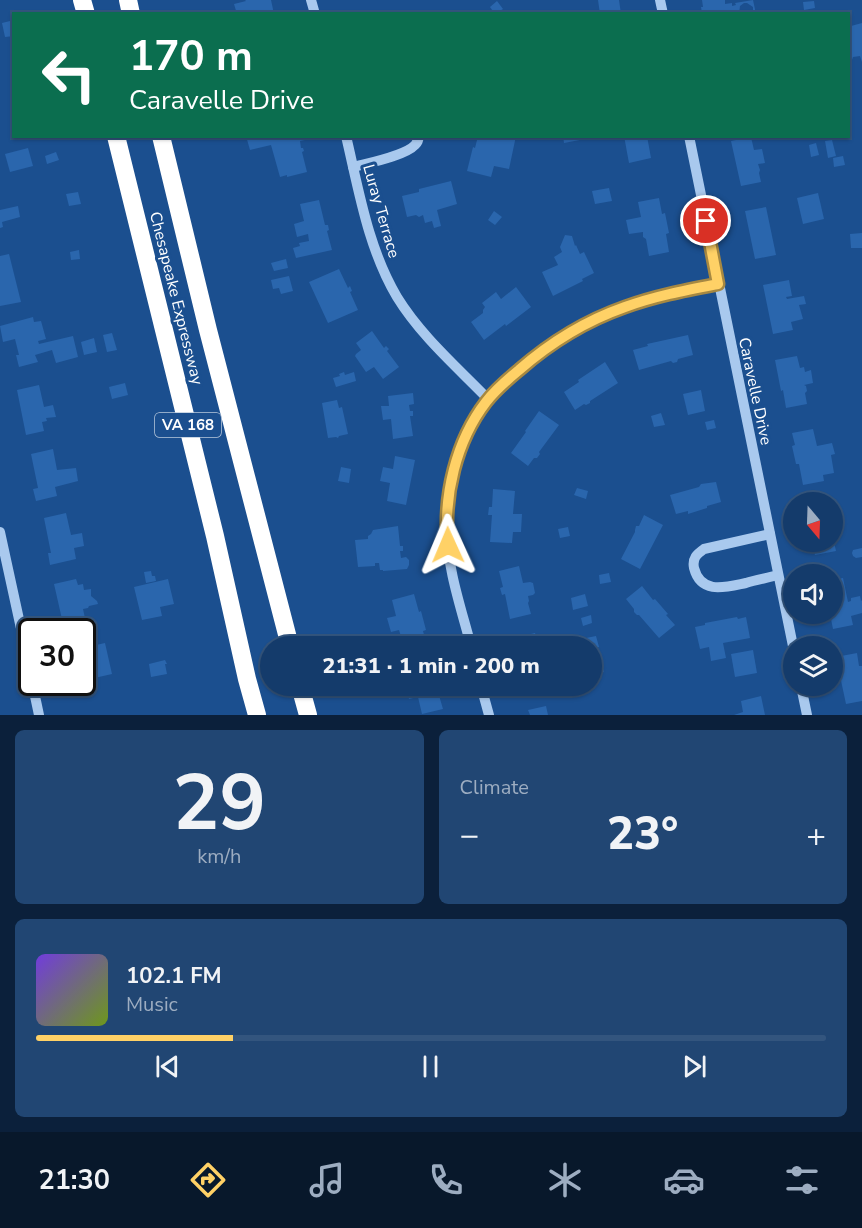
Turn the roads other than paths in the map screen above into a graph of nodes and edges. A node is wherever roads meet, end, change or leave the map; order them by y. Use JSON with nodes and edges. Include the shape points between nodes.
{"nodes":[{"id":1,"x":116,"y":138,"type":"edge"},
{"id":2,"x":161,"y":138,"type":"edge"},
{"id":3,"x":346,"y":138,"type":"edge"},
{"id":4,"x":418,"y":138,"type":"edge"},
{"id":5,"x":688,"y":138,"type":"edge"},
{"id":6,"x":353,"y":167,"type":"junction"},
{"id":7,"x":718,"y":284,"type":"junction"},
{"id":8,"x":488,"y":399,"type":"junction"},
{"id":9,"x":0,"y":532,"type":"edge"},
{"id":10,"x":770,"y":534,"type":"junction"},
{"id":11,"x":778,"y":575,"type":"junction"},
{"id":12,"x":18,"y":618,"type":"edge"},
{"id":13,"x":287,"y":636,"type":"edge"},
{"id":14,"x":469,"y":636,"type":"edge"},
{"id":15,"x":791,"y":636,"type":"edge"},
{"id":16,"x":35,"y":696,"type":"edge"},
{"id":17,"x":303,"y":696,"type":"edge"},
{"id":18,"x":484,"y":696,"type":"edge"},
{"id":19,"x":803,"y":696,"type":"edge"},
{"id":20,"x":39,"y":715,"type":"edge"},
{"id":21,"x":257,"y":715,"type":"edge"},
{"id":22,"x":308,"y":715,"type":"edge"},
{"id":23,"x":489,"y":715,"type":"edge"},
{"id":24,"x":807,"y":715,"type":"edge"}],
"edges":[{"from":1,"to":21,"type":"highway","name":"Chesapeake Expressway","number":"VA 168"},
{"from":2,"to":13,"type":"highway","name":"Chesapeake Expressway","number":"VA 168"},
{"from":3,"to":6,"type":"street","name":"Luray Terrace"},
{"from":4,"to":6,"type":"street","via":[[401,153]]},
{"from":5,"to":7,"type":"street","name":"Caravelle Drive"},
{"from":6,"to":8,"type":"street","name":"Luray Terrace","via":[[373,246],[397,296],[427,337]]},
{"from":7,"to":8,"type":"street","via":[[627,306],[580,326],[536,355]]},
{"from":7,"to":10,"type":"street","name":"Caravelle Drive"},
{"from":8,"to":14,"type":"street","via":[[459,452],[448,504],[449,557]]},
{"from":9,"to":12,"type":"street"},
{"from":10,"to":11,"type":"street","name":"Caravelle Drive"},
{"from":10,"to":11,"type":"street","via":[[704,549],[696,554],[693,563],[695,573],[710,587],[722,588]]},
{"from":11,"to":15,"type":"street","name":"Caravelle Drive"},
{"from":16,"to":20,"type":"street"},
{"from":17,"to":22,"type":"highway"},
{"from":18,"to":23,"type":"street"},
{"from":19,"to":24,"type":"street"}]}
